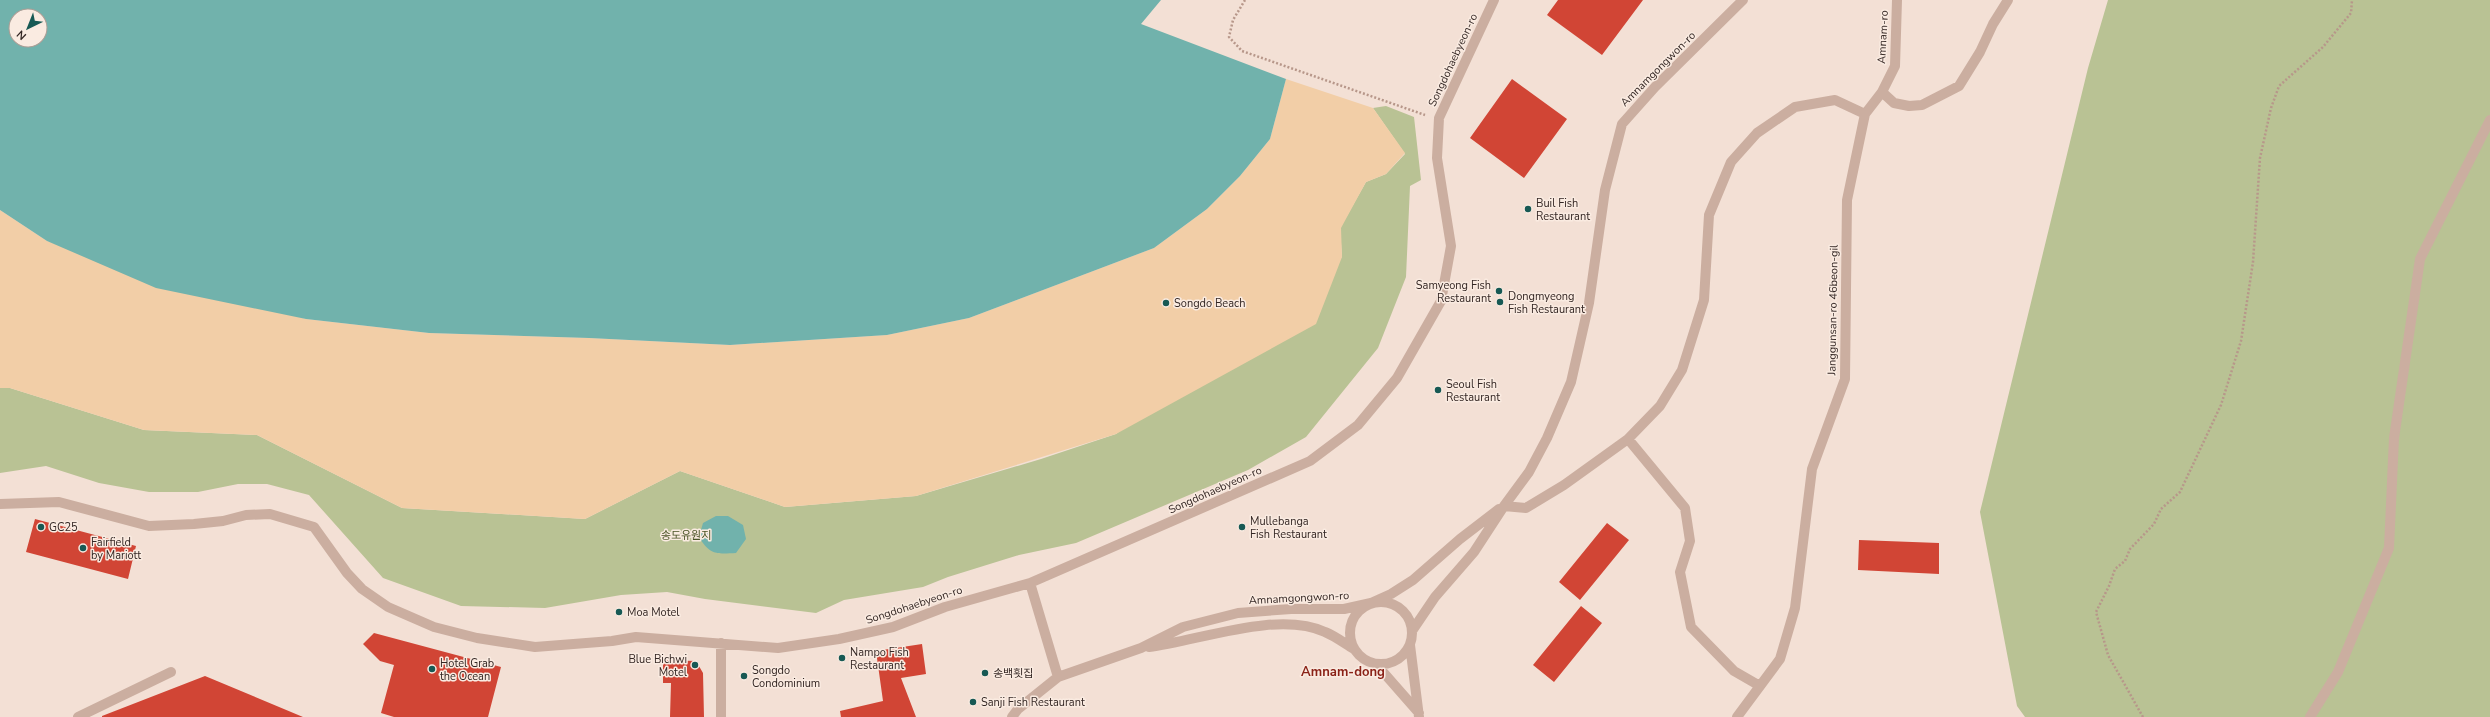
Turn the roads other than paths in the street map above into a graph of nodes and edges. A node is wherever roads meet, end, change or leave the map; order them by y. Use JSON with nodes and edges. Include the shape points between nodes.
{"nodes":[{"id":1,"x":1494,"y":0,"type":"edge"},
{"id":2,"x":1743,"y":0,"type":"edge"},
{"id":3,"x":1897,"y":0,"type":"edge"},
{"id":4,"x":2008,"y":0,"type":"edge"},
{"id":5,"x":1882,"y":92,"type":"junction"},
{"id":6,"x":1865,"y":114,"type":"junction"},
{"id":7,"x":2490,"y":120,"type":"edge"},
{"id":8,"x":1628,"y":439,"type":"junction"},
{"id":9,"x":0,"y":504,"type":"edge"},
{"id":10,"x":1504,"y":506,"type":"junction"},
{"id":11,"x":1030,"y":583,"type":"junction"},
{"id":12,"x":1372,"y":603,"type":"junction"},
{"id":13,"x":1412,"y":631,"type":"junction"},
{"id":14,"x":721,"y":643,"type":"junction"},
{"id":15,"x":1410,"y":645,"type":"junction"},
{"id":16,"x":1141,"y":648,"type":"junction"},
{"id":17,"x":1354,"y":648,"type":"junction"},
{"id":18,"x":1376,"y":664,"type":"junction"},
{"id":19,"x":171,"y":672,"type":"dead end"},
{"id":20,"x":1058,"y":677,"type":"junction"},
{"id":21,"x":1760,"y":686,"type":"junction"},
{"id":22,"x":1419,"y":715,"type":"edge"},
{"id":23,"x":78,"y":717,"type":"edge"},
{"id":24,"x":721,"y":717,"type":"edge"},
{"id":25,"x":1012,"y":717,"type":"edge"},
{"id":26,"x":1737,"y":717,"type":"edge"},
{"id":27,"x":2310,"y":717,"type":"edge"}],
"edges":[{"from":1,"to":11,"type":"street","name":"Songdohaebyeon-ro","via":[[1439,120],[1437,158],[1451,246],[1441,301],[1397,378],[1358,425],[1310,461]]},
{"from":2,"to":10,"type":"street","name":"Amnamgongwon-ro","via":[[1655,87],[1622,124],[1605,190],[1589,303],[1571,382],[1529,472]]},
{"from":3,"to":5,"type":"street","name":"Amnam-ro","via":[[1895,66]]},
{"from":4,"to":5,"type":"street","via":[[1959,86],[1922,105],[1894,104]]},
{"from":5,"to":6,"type":"street","name":"Amnam-ro"},
{"from":6,"to":8,"type":"street","via":[[1835,100],[1795,107],[1757,133],[1730,162],[1709,216],[1704,300],[1682,370],[1660,406]]},
{"from":6,"to":21,"type":"street","name":"Janggunsan-ro 46beon-gil","via":[[1847,200],[1845,379],[1812,469],[1795,608],[1780,659]]},
{"from":7,"to":27,"type":"street","via":[[2420,259],[2394,438],[2389,548],[2338,672]]},
{"from":8,"to":10,"type":"street","via":[[1564,485],[1526,508]]},
{"from":8,"to":21,"type":"street","via":[[1685,508],[1690,541],[1680,572],[1691,627],[1734,671]]},
{"from":9,"to":14,"type":"street","name":"Songdohaebyeon-ro","via":[[59,502],[149,526],[194,524],[246,515],[270,514],[314,527],[347,573],[362,589],[388,607],[434,627],[477,638],[535,647],[636,637]]},
{"from":10,"to":12,"type":"street","name":"Amnamgongwon-ro","via":[[1460,539],[1413,580]]},
{"from":10,"to":13,"type":"street","name":"Amnamgongwon-ro","via":[[1474,552],[1435,597]]},
{"from":11,"to":14,"type":"street","name":"Songdohaebyeon-ro","via":[[944,607],[893,627],[839,640],[778,648]]},
{"from":11,"to":20,"type":"street"},
{"from":12,"to":13,"type":"street","via":[[1386,602],[1398,608],[1408,618]]},
{"from":12,"to":16,"type":"street","name":"Amnamgongwon-ro","via":[[1344,609],[1238,613],[1183,627]]},
{"from":12,"to":17,"type":"street","via":[[1360,610],[1352,621],[1350,635]]},
{"from":13,"to":15,"type":"street"},
{"from":14,"to":24,"type":"street"},
{"from":15,"to":18,"type":"street","via":[[1402,656],[1390,663]]},
{"from":15,"to":22,"type":"street"},
{"from":16,"to":17,"type":"street","name":"Amnamgongwon-ro","via":[[1180,643],[1230,630],[1279,624],[1305,626],[1324,631]]},
{"from":16,"to":20,"type":"street","name":"Amnamgongwon-ro"},
{"from":17,"to":18,"type":"street","via":[[1363,659]]},
{"from":18,"to":22,"type":"street"},
{"from":19,"to":23,"type":"street"},
{"from":20,"to":25,"type":"street","name":"Amnamgongwon-ro","via":[[1018,709]]},
{"from":21,"to":26,"type":"street","name":"Janggunsan-ro 46beon-gil"}]}
